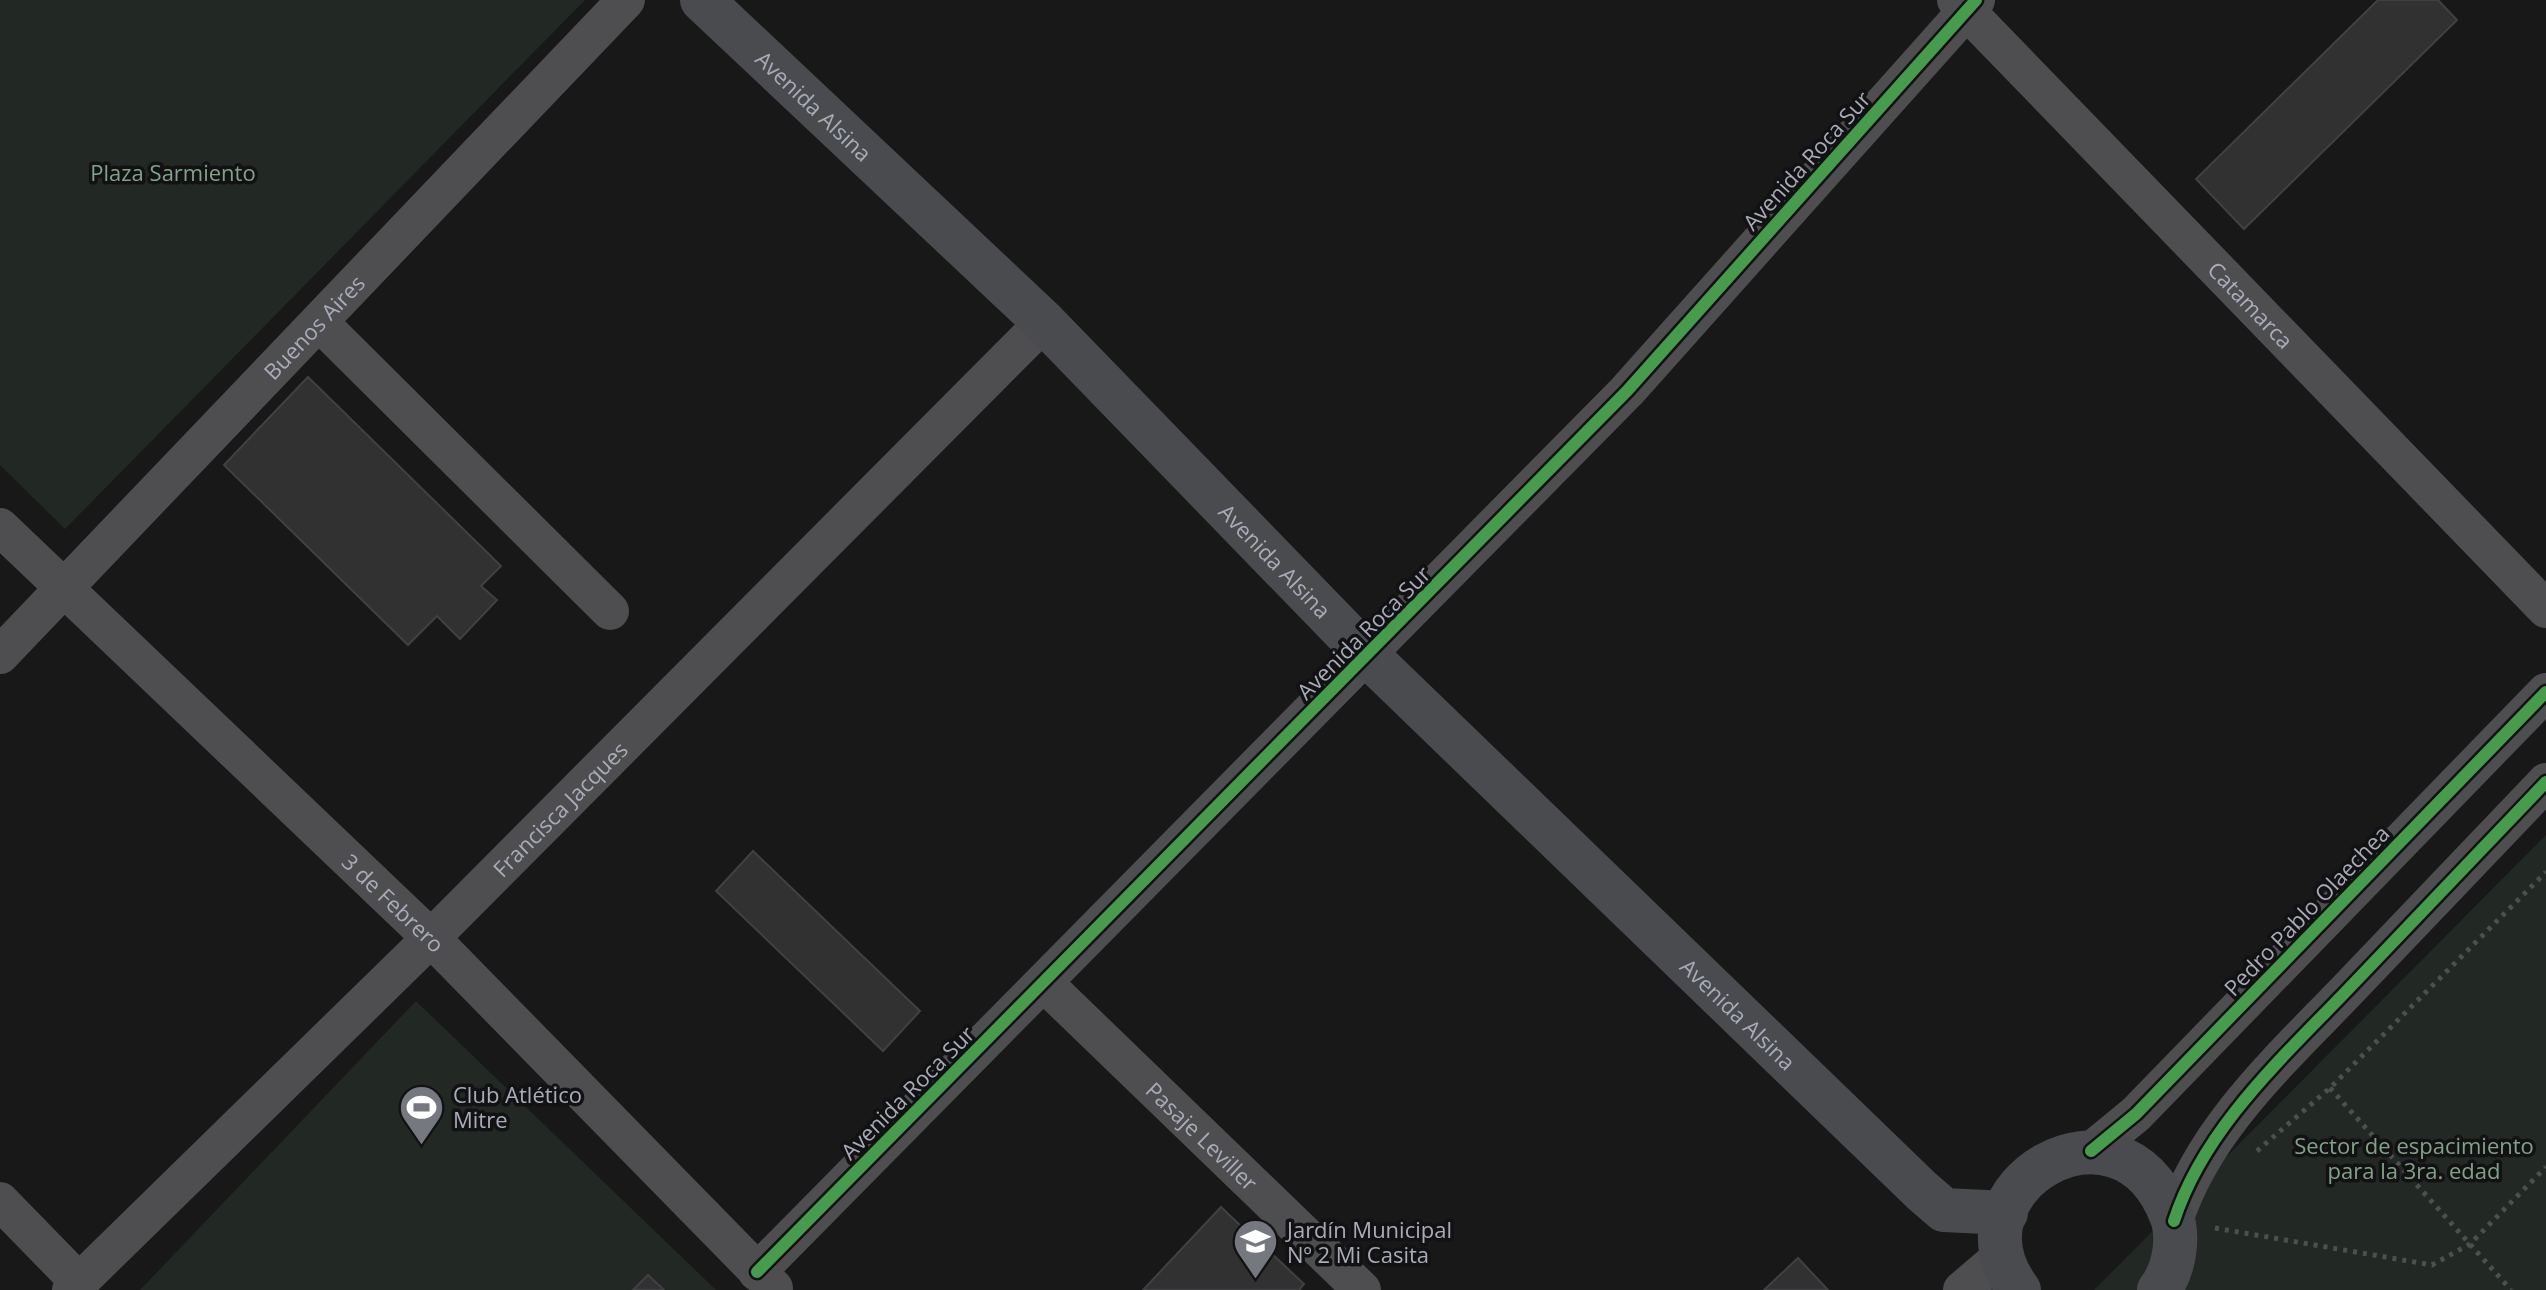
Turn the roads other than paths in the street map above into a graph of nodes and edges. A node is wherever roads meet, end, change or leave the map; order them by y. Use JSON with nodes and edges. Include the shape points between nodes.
{"nodes":[{"id":1,"x":626,"y":0,"type":"edge"},
{"id":2,"x":702,"y":0,"type":"edge"},
{"id":3,"x":1966,"y":3,"type":"edge"},
{"id":4,"x":319,"y":322,"type":"junction"},
{"id":5,"x":1044,"y":322,"type":"junction"},
{"id":6,"x":0,"y":527,"type":"edge"},
{"id":7,"x":64,"y":590,"type":"junction"},
{"id":8,"x":2546,"y":609,"type":"edge"},
{"id":9,"x":610,"y":611,"type":"dead end"},
{"id":10,"x":0,"y":655,"type":"edge"},
{"id":11,"x":1368,"y":656,"type":"junction"},
{"id":12,"x":2546,"y":692,"type":"edge"},
{"id":13,"x":2546,"y":782,"type":"edge"},
{"id":14,"x":431,"y":938,"type":"junction"},
{"id":15,"x":1044,"y":983,"type":"junction"},
{"id":16,"x":2091,"y":1151,"type":"junction"},
{"id":17,"x":0,"y":1201,"type":"edge"},
{"id":18,"x":2006,"y":1213,"type":"junction"},
{"id":19,"x":2174,"y":1266,"type":"edge"},
{"id":20,"x":2010,"y":1273,"type":"edge"},
{"id":21,"x":767,"y":1281,"type":"edge"},
{"id":22,"x":75,"y":1286,"type":"edge"},
{"id":23,"x":1362,"y":1290,"type":"edge"},
{"id":24,"x":1962,"y":1290,"type":"edge"}],
"edges":[{"from":1,"to":4,"type":"street","name":"Buenos Aires"},
{"from":2,"to":5,"type":"highway","name":"Avenida Alsina"},
{"from":3,"to":8,"type":"street","name":"Catamarca"},
{"from":3,"to":11,"type":"street","name":"Avenida Roca Sur","via":[[1627,391]]},
{"from":4,"to":7,"type":"street","name":"Buenos Aires"},
{"from":4,"to":9,"type":"street"},
{"from":5,"to":11,"type":"highway","name":"Avenida Alsina"},
{"from":5,"to":14,"type":"street","name":"Francisca Jacques"},
{"from":6,"to":7,"type":"street","name":"3 de Febrero"},
{"from":7,"to":10,"type":"street","name":"Buenos Aires"},
{"from":7,"to":14,"type":"street","name":"3 de Febrero"},
{"from":11,"to":15,"type":"street","name":"Avenida Roca Sur"},
{"from":11,"to":18,"type":"highway","name":"Avenida Alsina","via":[[1922,1191],[1944,1210]]},
{"from":12,"to":16,"type":"street","name":"Pedro Pablo Olaechea","via":[[2136,1114]]},
{"from":13,"to":19,"type":"street","via":[[2223,1127],[2186,1185]]},
{"from":14,"to":21,"type":"street","name":"3 de Febrero"},
{"from":14,"to":22,"type":"street","name":"Francisca Jacques"},
{"from":15,"to":21,"type":"street","name":"Avenida Roca Sur"},
{"from":15,"to":23,"type":"street","name":"Pasaje Leviller"},
{"from":16,"to":18,"type":"highway","via":[[2064,1154],[2041,1165],[2021,1182]]},
{"from":16,"to":19,"type":"highway","via":[[2119,1157],[2144,1172],[2163,1194]]},
{"from":17,"to":22,"type":"street"},
{"from":18,"to":20,"type":"highway","via":[[2001,1230]]},
{"from":20,"to":24,"type":"street"}]}
